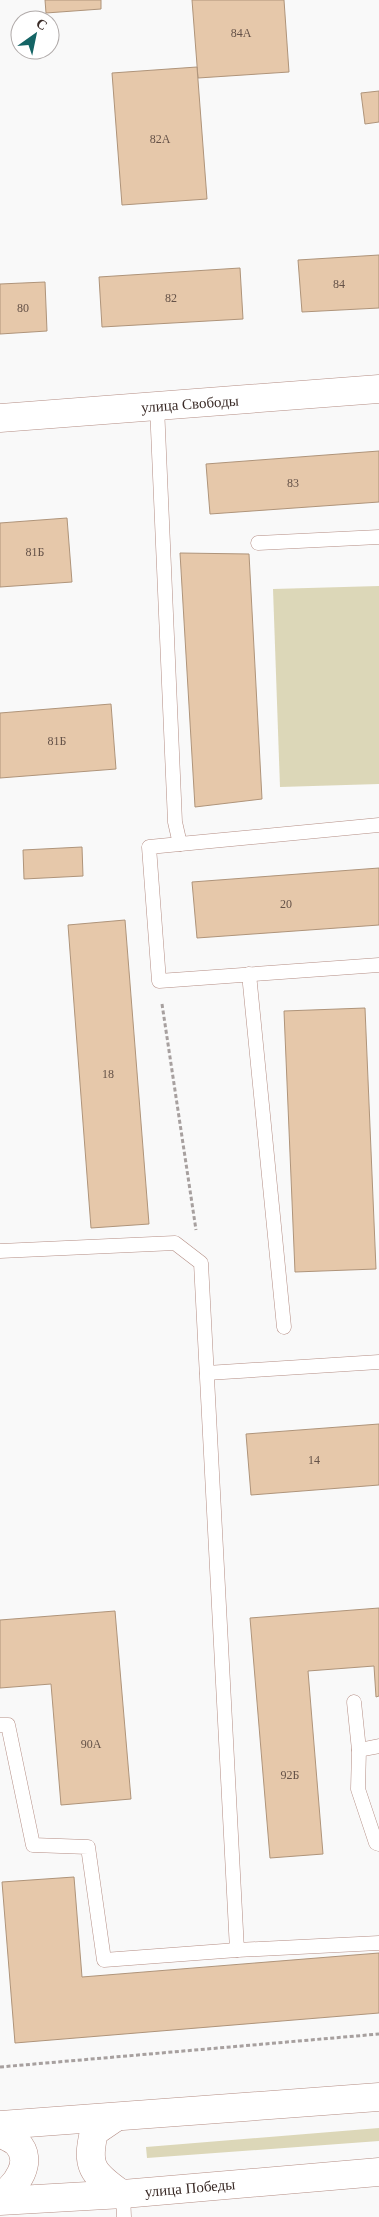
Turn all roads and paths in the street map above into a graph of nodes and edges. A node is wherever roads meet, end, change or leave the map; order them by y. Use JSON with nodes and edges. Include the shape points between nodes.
{"nodes":[{"id":1,"x":379,"y":389,"type":"edge"},
{"id":2,"x":157,"y":406,"type":"junction"},
{"id":3,"x":0,"y":418,"type":"edge"},
{"id":4,"x":379,"y":537,"type":"edge"},
{"id":5,"x":258,"y":544,"type":"dead end"},
{"id":6,"x":379,"y":825,"type":"edge"},
{"id":7,"x":180,"y":844,"type":"junction"},
{"id":8,"x":379,"y":965,"type":"edge"},
{"id":9,"x":250,"y":974,"type":"junction"},
{"id":10,"x":159,"y":981,"type":"junction"},
{"id":11,"x":0,"y":1251,"type":"edge"},
{"id":12,"x":201,"y":1263,"type":"junction"},
{"id":13,"x":284,"y":1327,"type":"dead end"},
{"id":14,"x":379,"y":1362,"type":"edge"},
{"id":15,"x":207,"y":1373,"type":"junction"},
{"id":16,"x":354,"y":1702,"type":"dead end"},
{"id":17,"x":0,"y":1725,"type":"edge"},
{"id":18,"x":379,"y":1746,"type":"edge"},
{"id":19,"x":359,"y":1750,"type":"junction"},
{"id":20,"x":379,"y":1844,"type":"edge"},
{"id":21,"x":379,"y":1943,"type":"edge"},
{"id":22,"x":237,"y":1950,"type":"junction"},
{"id":23,"x":379,"y":2034,"type":"edge"},
{"id":24,"x":0,"y":2067,"type":"edge"},
{"id":25,"x":379,"y":2097,"type":"edge"},
{"id":26,"x":116,"y":2118,"type":"junction"},
{"id":27,"x":0,"y":2126,"type":"edge"},
{"id":28,"x":0,"y":2133,"type":"edge"},
{"id":29,"x":379,"y":2172,"type":"edge"},
{"id":30,"x":0,"y":2196,"type":"edge"},
{"id":31,"x":0,"y":2201,"type":"edge"},
{"id":32,"x":122,"y":2201,"type":"edge"}],
"edges":[{"from":1,"to":2,"type":"main road","name":"улица Свободы"},
{"from":2,"to":3,"type":"main road","name":"улица Свободы"},
{"from":2,"to":7,"type":"lane","via":[[175,822]]},
{"from":4,"to":5,"type":"lane"},
{"from":6,"to":7,"type":"lane"},
{"from":7,"to":10,"type":"lane","via":[[149,847]]},
{"from":8,"to":9,"type":"lane"},
{"from":9,"to":10,"type":"lane"},
{"from":9,"to":13,"type":"lane"},
{"from":10,"to":12,"type":"path"},
{"from":11,"to":12,"type":"lane","via":[[176,1243]]},
{"from":12,"to":15,"type":"lane"},
{"from":14,"to":15,"type":"lane"},
{"from":15,"to":22,"type":"lane"},
{"from":16,"to":19,"type":"lane"},
{"from":17,"to":22,"type":"lane","via":[[8,1724],[33,1845],[88,1847],[104,1960]]},
{"from":18,"to":19,"type":"lane"},
{"from":19,"to":20,"type":"lane","via":[[358,1789]]},
{"from":21,"to":22,"type":"lane"},
{"from":23,"to":24,"type":"path"},
{"from":25,"to":26,"type":"main road"},
{"from":26,"to":27,"type":"main road"},
{"from":26,"to":32,"type":"main road","via":[[94,2132],[89,2154],[98,2177]]},
{"from":28,"to":30,"type":"main road","via":[[18,2144],[24,2158],[20,2176],[11,2190]]},
{"from":29,"to":32,"type":"main road","name":"улица Победы"},
{"from":31,"to":32,"type":"main road","name":"улица Победы"}]}
